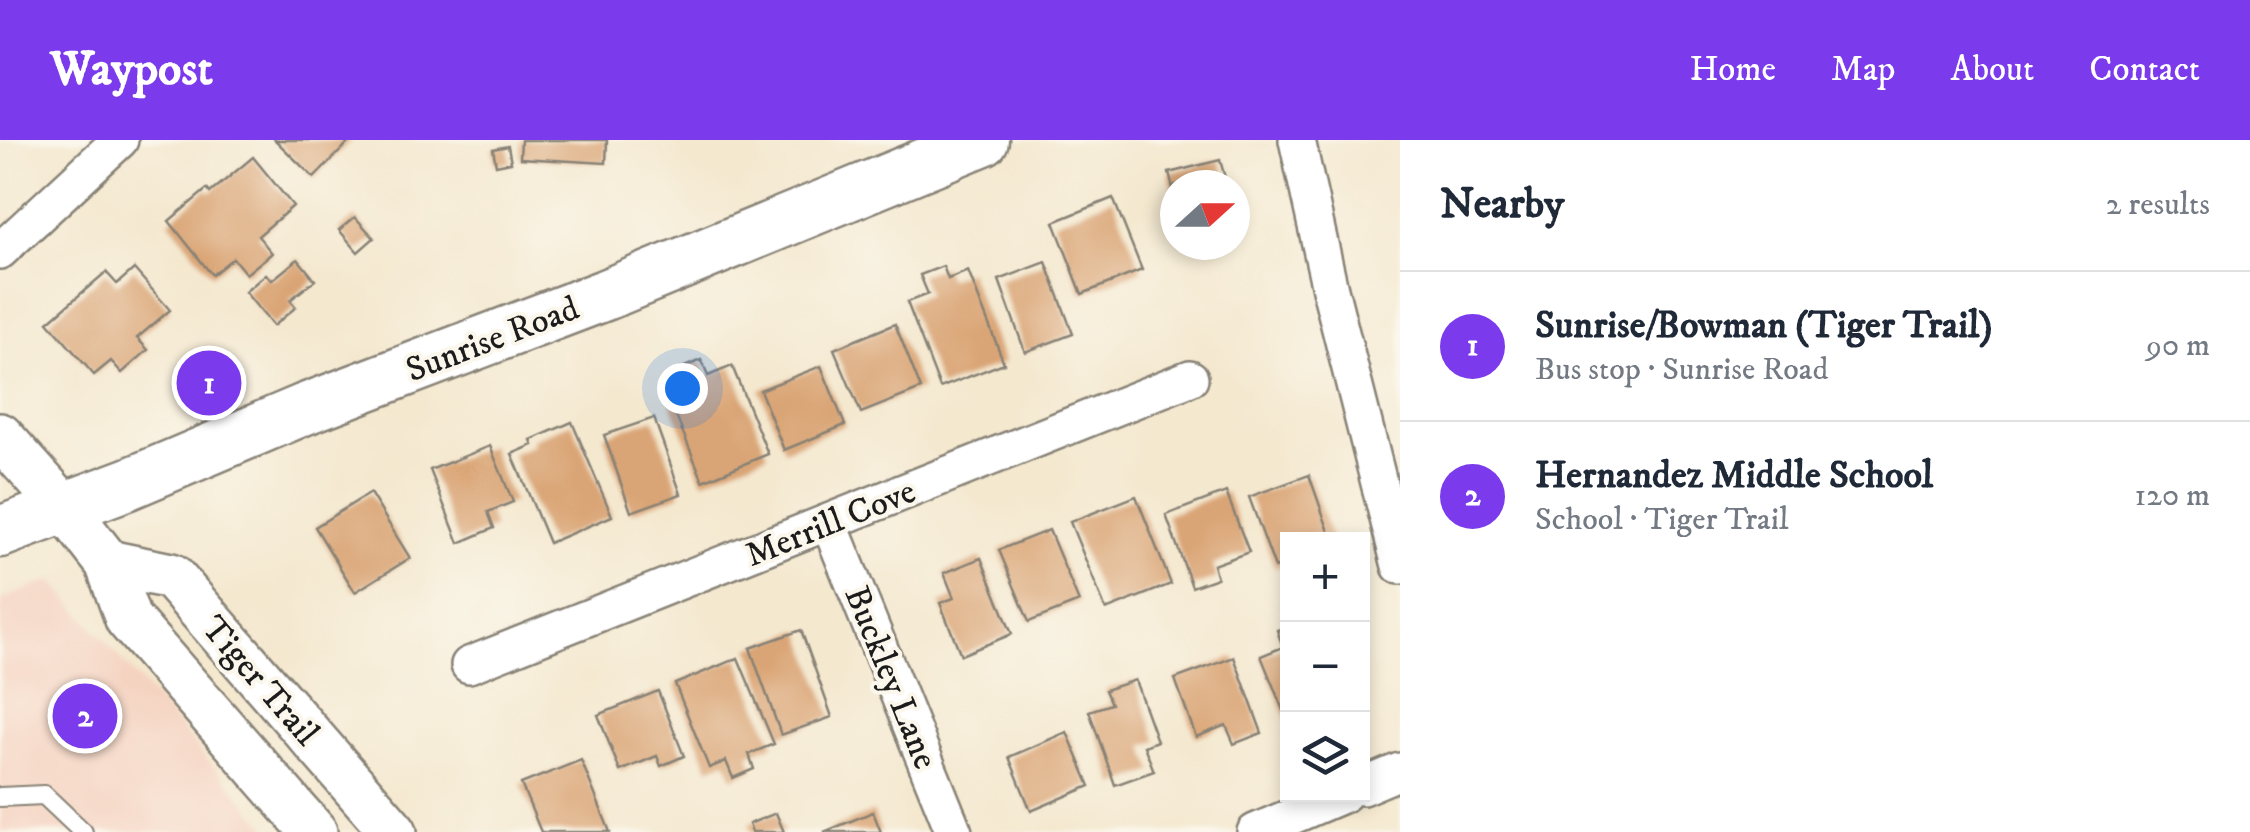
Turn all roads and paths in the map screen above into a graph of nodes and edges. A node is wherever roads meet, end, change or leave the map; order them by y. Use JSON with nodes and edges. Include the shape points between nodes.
{"nodes":[{"id":1,"x":120,"y":140,"type":"edge"},
{"id":2,"x":983,"y":140,"type":"edge"},
{"id":3,"x":1297,"y":140,"type":"edge"},
{"id":4,"x":0,"y":251,"type":"edge"},
{"id":5,"x":1190,"y":378,"type":"dead end"},
{"id":6,"x":0,"y":436,"type":"edge"},
{"id":7,"x":65,"y":508,"type":"junction"},
{"id":8,"x":830,"y":522,"type":"junction"},
{"id":9,"x":0,"y":532,"type":"edge"},
{"id":10,"x":108,"y":563,"type":"junction"},
{"id":11,"x":1400,"y":566,"type":"edge"},
{"id":12,"x":469,"y":666,"type":"dead end"},
{"id":13,"x":1400,"y":771,"type":"edge"},
{"id":14,"x":1370,"y":784,"type":"edge"},
{"id":15,"x":0,"y":797,"type":"edge"},
{"id":16,"x":1325,"y":802,"type":"edge"},
{"id":17,"x":83,"y":832,"type":"edge"},
{"id":18,"x":314,"y":832,"type":"edge"},
{"id":19,"x":394,"y":832,"type":"edge"},
{"id":20,"x":954,"y":832,"type":"edge"},
{"id":21,"x":1255,"y":832,"type":"edge"}],
"edges":[{"from":1,"to":4,"type":"street"},
{"from":2,"to":7,"type":"main road","name":"Sunrise Road"},
{"from":3,"to":11,"type":"street"},
{"from":5,"to":8,"type":"street","name":"Merrill Cove"},
{"from":6,"to":7,"type":"street","name":"Tiger Trail"},
{"from":7,"to":9,"type":"main road","name":"Sunrise Road"},
{"from":7,"to":10,"type":"street","name":"Tiger Trail"},
{"from":8,"to":12,"type":"street","name":"Merrill Cove"},
{"from":8,"to":20,"type":"street","name":"Buckley Lane"},
{"from":10,"to":18,"type":"street","name":"Tiger Trail","via":[[128,620]]},
{"from":10,"to":19,"type":"street","name":"Tiger Trail","via":[[170,576]]},
{"from":13,"to":14,"type":"street"},
{"from":15,"to":17,"type":"lane","via":[[44,795]]},
{"from":16,"to":21,"type":"street"}]}
